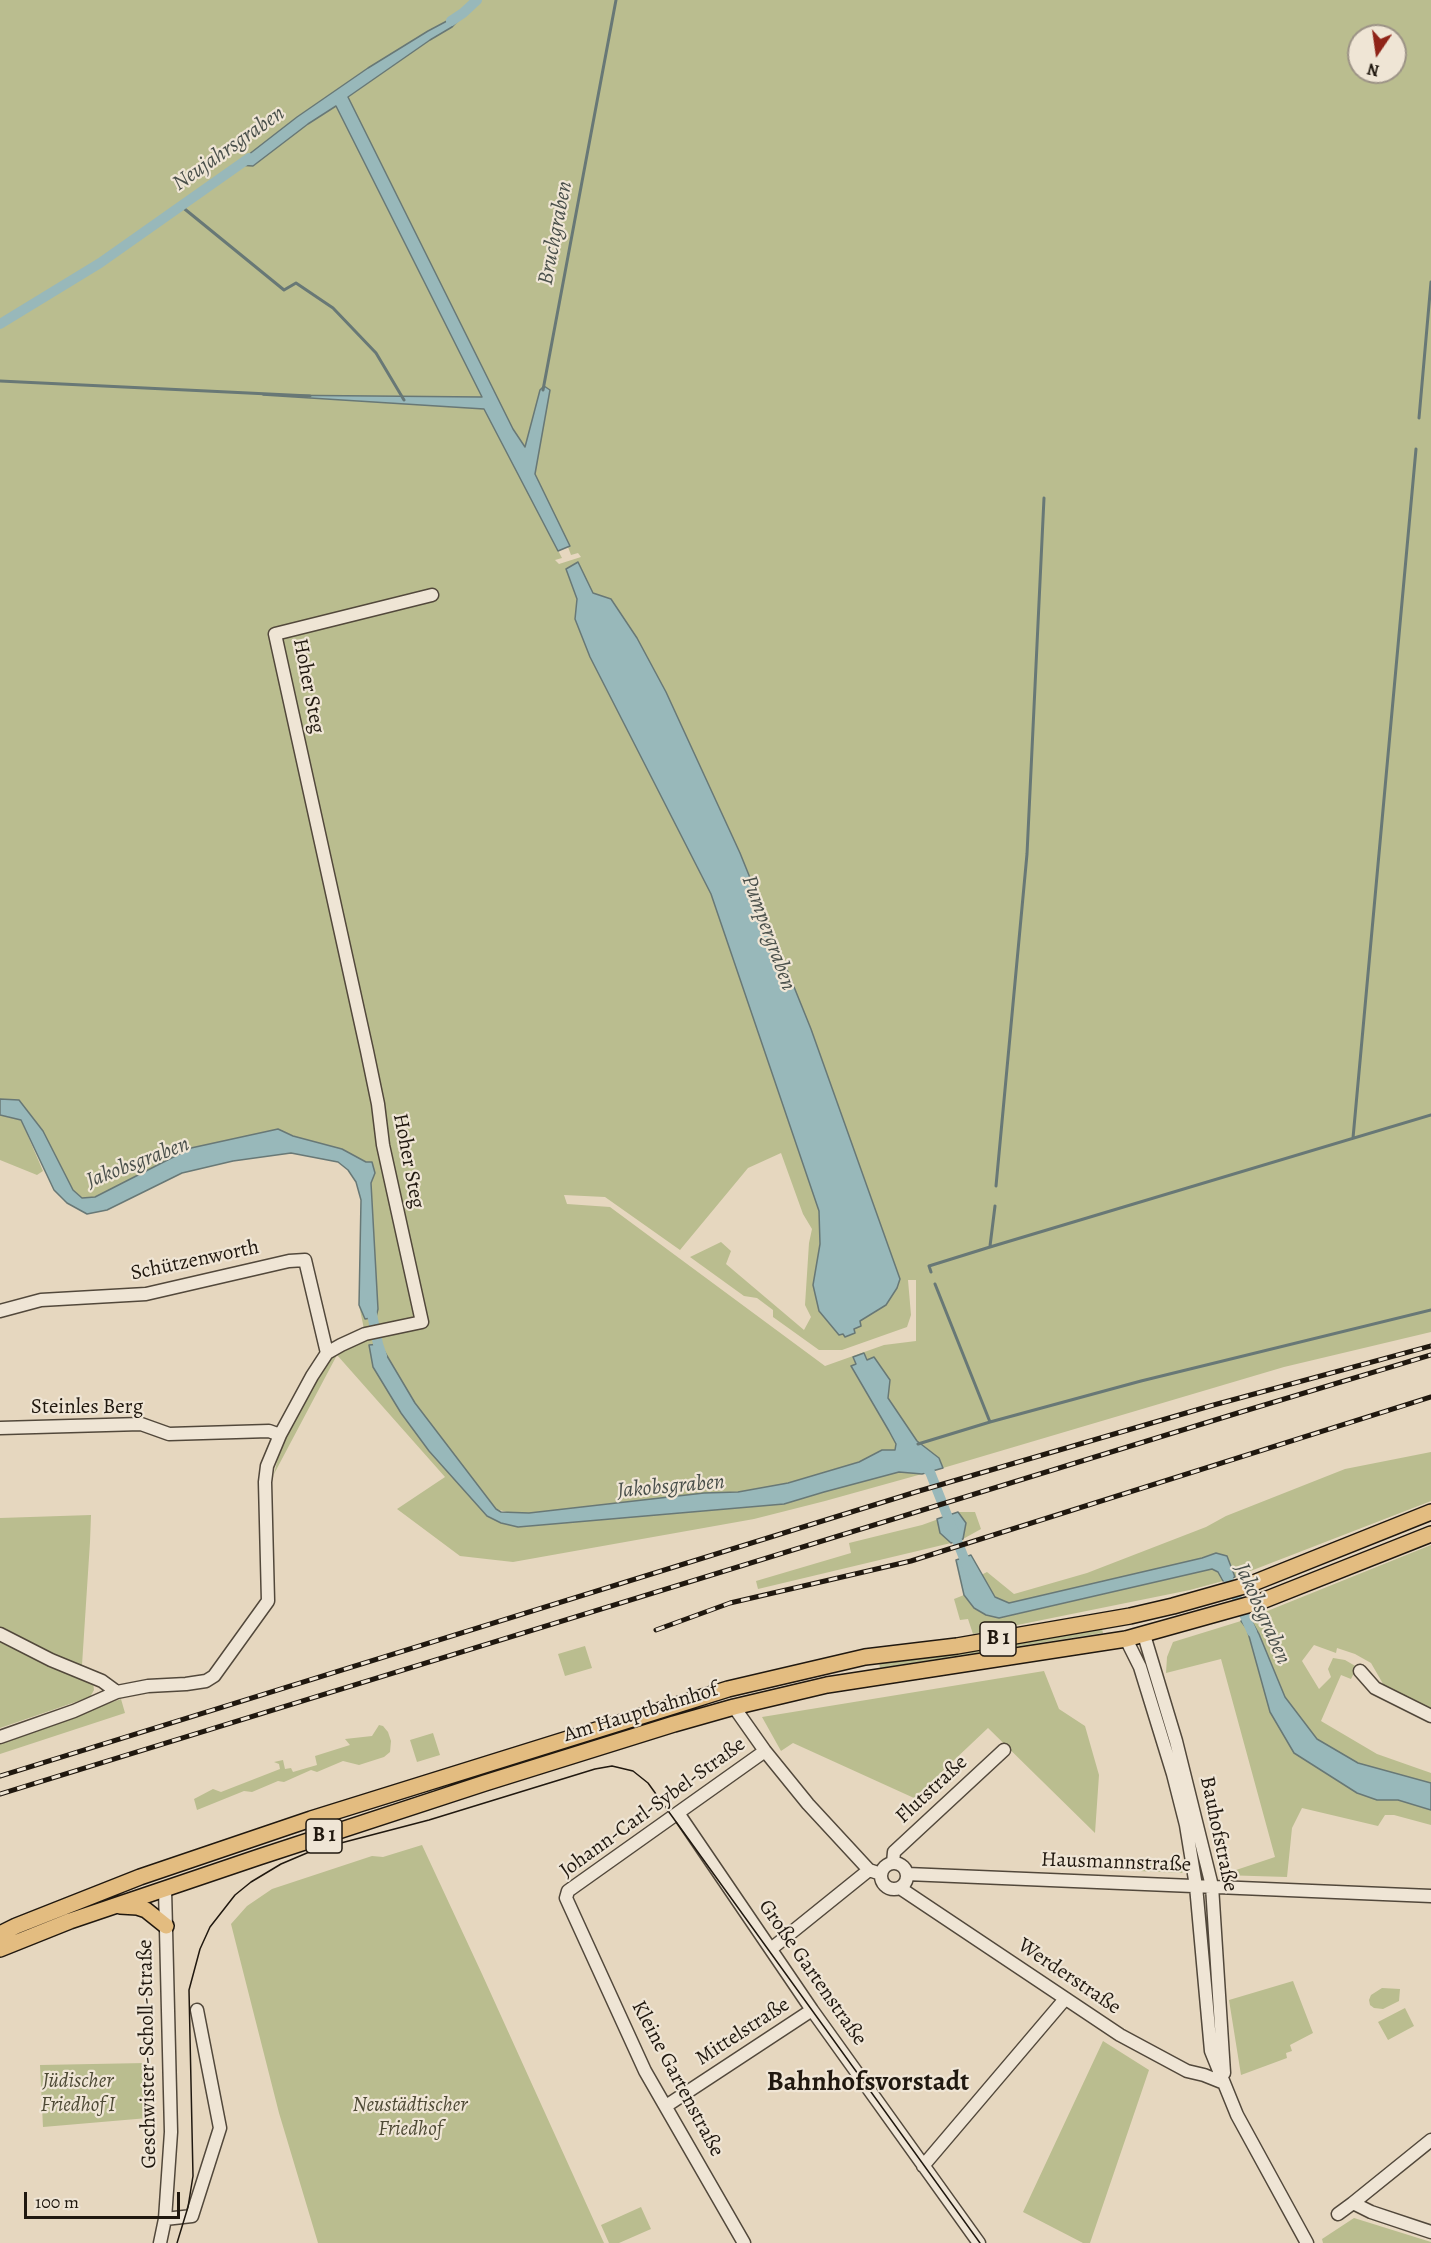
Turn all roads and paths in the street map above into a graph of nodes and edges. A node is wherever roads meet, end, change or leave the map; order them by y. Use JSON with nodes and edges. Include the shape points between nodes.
{"nodes":[{"id":1,"x":432,"y":595,"type":"dead end"},
{"id":2,"x":0,"y":1311,"type":"edge"},
{"id":3,"x":327,"y":1353,"type":"junction"},
{"id":4,"x":0,"y":1428,"type":"edge"},
{"id":5,"x":280,"y":1435,"type":"junction"},
{"id":6,"x":1431,"y":1512,"type":"edge"},
{"id":7,"x":1431,"y":1534,"type":"edge"},
{"id":8,"x":1130,"y":1616,"type":"junction"},
{"id":9,"x":0,"y":1634,"type":"edge"},
{"id":10,"x":1144,"y":1635,"type":"junction"},
{"id":11,"x":1126,"y":1639,"type":"junction"},
{"id":12,"x":866,"y":1657,"type":"junction"},
{"id":13,"x":1360,"y":1671,"type":"dead end"},
{"id":14,"x":869,"y":1679,"type":"junction"},
{"id":15,"x":728,"y":1689,"type":"junction"},
{"id":16,"x":117,"y":1692,"type":"junction"},
{"id":17,"x":734,"y":1707,"type":"junction"},
{"id":18,"x":1431,"y":1716,"type":"edge"},
{"id":19,"x":0,"y":1737,"type":"edge"},
{"id":20,"x":1004,"y":1750,"type":"dead end"},
{"id":21,"x":765,"y":1751,"type":"junction"},
{"id":22,"x":678,"y":1813,"type":"junction"},
{"id":23,"x":893,"y":1863,"type":"junction"},
{"id":24,"x":164,"y":1869,"type":"junction"},
{"id":25,"x":875,"y":1872,"type":"junction"},
{"id":26,"x":907,"y":1874,"type":"junction"},
{"id":27,"x":1196,"y":1886,"type":"junction"},
{"id":28,"x":1212,"y":1886,"type":"junction"},
{"id":29,"x":900,"y":1888,"type":"junction"},
{"id":30,"x":165,"y":1889,"type":"junction"},
{"id":31,"x":1431,"y":1896,"type":"edge"},
{"id":32,"x":566,"y":1898,"type":"joint"},
{"id":33,"x":108,"y":1908,"type":"junction"},
{"id":34,"x":166,"y":1926,"type":"junction"},
{"id":35,"x":0,"y":1934,"type":"edge"},
{"id":36,"x":0,"y":1949,"type":"edge"},
{"id":37,"x":771,"y":1949,"type":"junction"},
{"id":38,"x":1065,"y":1999,"type":"junction"},
{"id":39,"x":197,"y":2010,"type":"dead end"},
{"id":40,"x":812,"y":2010,"type":"junction"},
{"id":41,"x":1224,"y":2083,"type":"junction"},
{"id":42,"x":666,"y":2106,"type":"junction"},
{"id":43,"x":1431,"y":2140,"type":"edge"},
{"id":44,"x":923,"y":2166,"type":"junction"},
{"id":45,"x":1353,"y":2203,"type":"junction"},
{"id":46,"x":1338,"y":2214,"type":"dead end"},
{"id":47,"x":165,"y":2219,"type":"junction"},
{"id":48,"x":1431,"y":2232,"type":"edge"},
{"id":49,"x":160,"y":2243,"type":"edge"},
{"id":50,"x":744,"y":2243,"type":"edge"},
{"id":51,"x":979,"y":2243,"type":"edge"},
{"id":52,"x":1307,"y":2243,"type":"edge"}],
"edges":[{"from":1,"to":3,"type":"street","name":"Hoher Steg","via":[[275,634],[422,1322],[365,1334]]},
{"from":2,"to":3,"type":"street","name":"Schützenworth","via":[[41,1300],[146,1294],[305,1260]]},
{"from":3,"to":5,"type":"street"},
{"from":4,"to":5,"type":"street","name":"Steinles Berg","via":[[141,1424],[169,1434],[269,1431]]},
{"from":5,"to":16,"type":"street","via":[[265,1482],[266,1606],[214,1676],[206,1681]]},
{"from":6,"to":8,"type":"main road","number":"B 1","via":[[1251,1584]]},
{"from":7,"to":10,"type":"main road","number":"B 1","via":[[1259,1602]]},
{"from":8,"to":10,"type":"main road"},
{"from":8,"to":11,"type":"main road"},
{"from":8,"to":12,"type":"main road","name":"Am Hauptbahnhof","number":"B 1"},
{"from":9,"to":16,"type":"street","via":[[102,1681]]},
{"from":10,"to":11,"type":"main road","name":"Am Hauptbahnhof","number":"B 1"},
{"from":10,"to":28,"type":"street","name":"Bauhofstraße","via":[[1176,1741]]},
{"from":11,"to":14,"type":"main road","name":"Am Hauptbahnhof","number":"B 1"},
{"from":11,"to":27,"type":"street","name":"Bauhofstraße","via":[[1140,1667],[1173,1774]]},
{"from":12,"to":14,"type":"main road"},
{"from":12,"to":15,"type":"main road","name":"Am Hauptbahnhof","number":"B 1"},
{"from":13,"to":18,"type":"street","via":[[1375,1688]]},
{"from":14,"to":17,"type":"main road","name":"Am Hauptbahnhof","number":"B 1"},
{"from":15,"to":17,"type":"main road"},
{"from":15,"to":24,"type":"main road","name":"Am Hauptbahnhof","number":"B 1"},
{"from":16,"to":19,"type":"street"},
{"from":17,"to":21,"type":"street","name":"Werderstraße"},
{"from":17,"to":30,"type":"main road","name":"Am Hauptbahnhof","number":"B 1","via":[[484,1783]]},
{"from":20,"to":23,"type":"street","name":"Flutstraße","via":[[894,1852]]},
{"from":21,"to":22,"type":"street","name":"Johann-Carl-Sybel-Straße"},
{"from":21,"to":25,"type":"street","name":"Werderstraße","via":[[808,1804]]},
{"from":22,"to":32,"type":"street","name":"Johann-Carl-Sybel-Straße","via":[[568,1891]]},
{"from":22,"to":37,"type":"street","name":"Große Gartenstraße"},
{"from":23,"to":25,"type":"street"},
{"from":23,"to":26,"type":"street","via":[[900,1864]]},
{"from":24,"to":30,"type":"main road"},
{"from":24,"to":35,"type":"main road","number":"B 1"},
{"from":25,"to":29,"type":"street","name":"Werderstraße","via":[[885,1885]]},
{"from":25,"to":37,"type":"street"},
{"from":26,"to":27,"type":"street","name":"Hausmannstraße"},
{"from":26,"to":29,"type":"street"},
{"from":27,"to":28,"type":"street","name":"Hausmannstraße"},
{"from":27,"to":41,"type":"street","name":"Bauhofstraße","via":[[1211,2051]]},
{"from":28,"to":31,"type":"street","name":"Hausmannstraße"},
{"from":28,"to":41,"type":"street","name":"Bauhofstraße"},
{"from":29,"to":38,"type":"street","name":"Werderstraße"},
{"from":30,"to":33,"type":"main road","number":"B 1"},
{"from":30,"to":34,"type":"street","name":"Geschwister-Scholl-Straße"},
{"from":32,"to":42,"type":"street","name":"Kleine Gartenstraße","via":[[645,2071]]},
{"from":33,"to":34,"type":"main road","via":[[137,1907],[154,1914]]},
{"from":33,"to":36,"type":"main road","number":"B 1"},
{"from":34,"to":47,"type":"street","name":"Geschwister-Scholl-Straße","via":[[171,2132]]},
{"from":37,"to":40,"type":"street","name":"Große Gartenstraße"},
{"from":38,"to":41,"type":"street","name":"Werderstraße","via":[[1187,2072]]},
{"from":38,"to":44,"type":"street"},
{"from":39,"to":47,"type":"street","via":[[220,2128],[192,2216]]},
{"from":40,"to":42,"type":"street","name":"Mittelstraße"},
{"from":40,"to":44,"type":"street","name":"Große Gartenstraße"},
{"from":41,"to":52,"type":"street","name":"Bauhofstraße","via":[[1237,2115]]},
{"from":42,"to":50,"type":"street","name":"Kleine Gartenstraße"},
{"from":43,"to":45,"type":"street"},
{"from":44,"to":51,"type":"street","name":"Große Gartenstraße"},
{"from":45,"to":46,"type":"street"},
{"from":45,"to":48,"type":"street"},
{"from":47,"to":49,"type":"street","name":"Geschwister-Scholl-Straße"}]}
